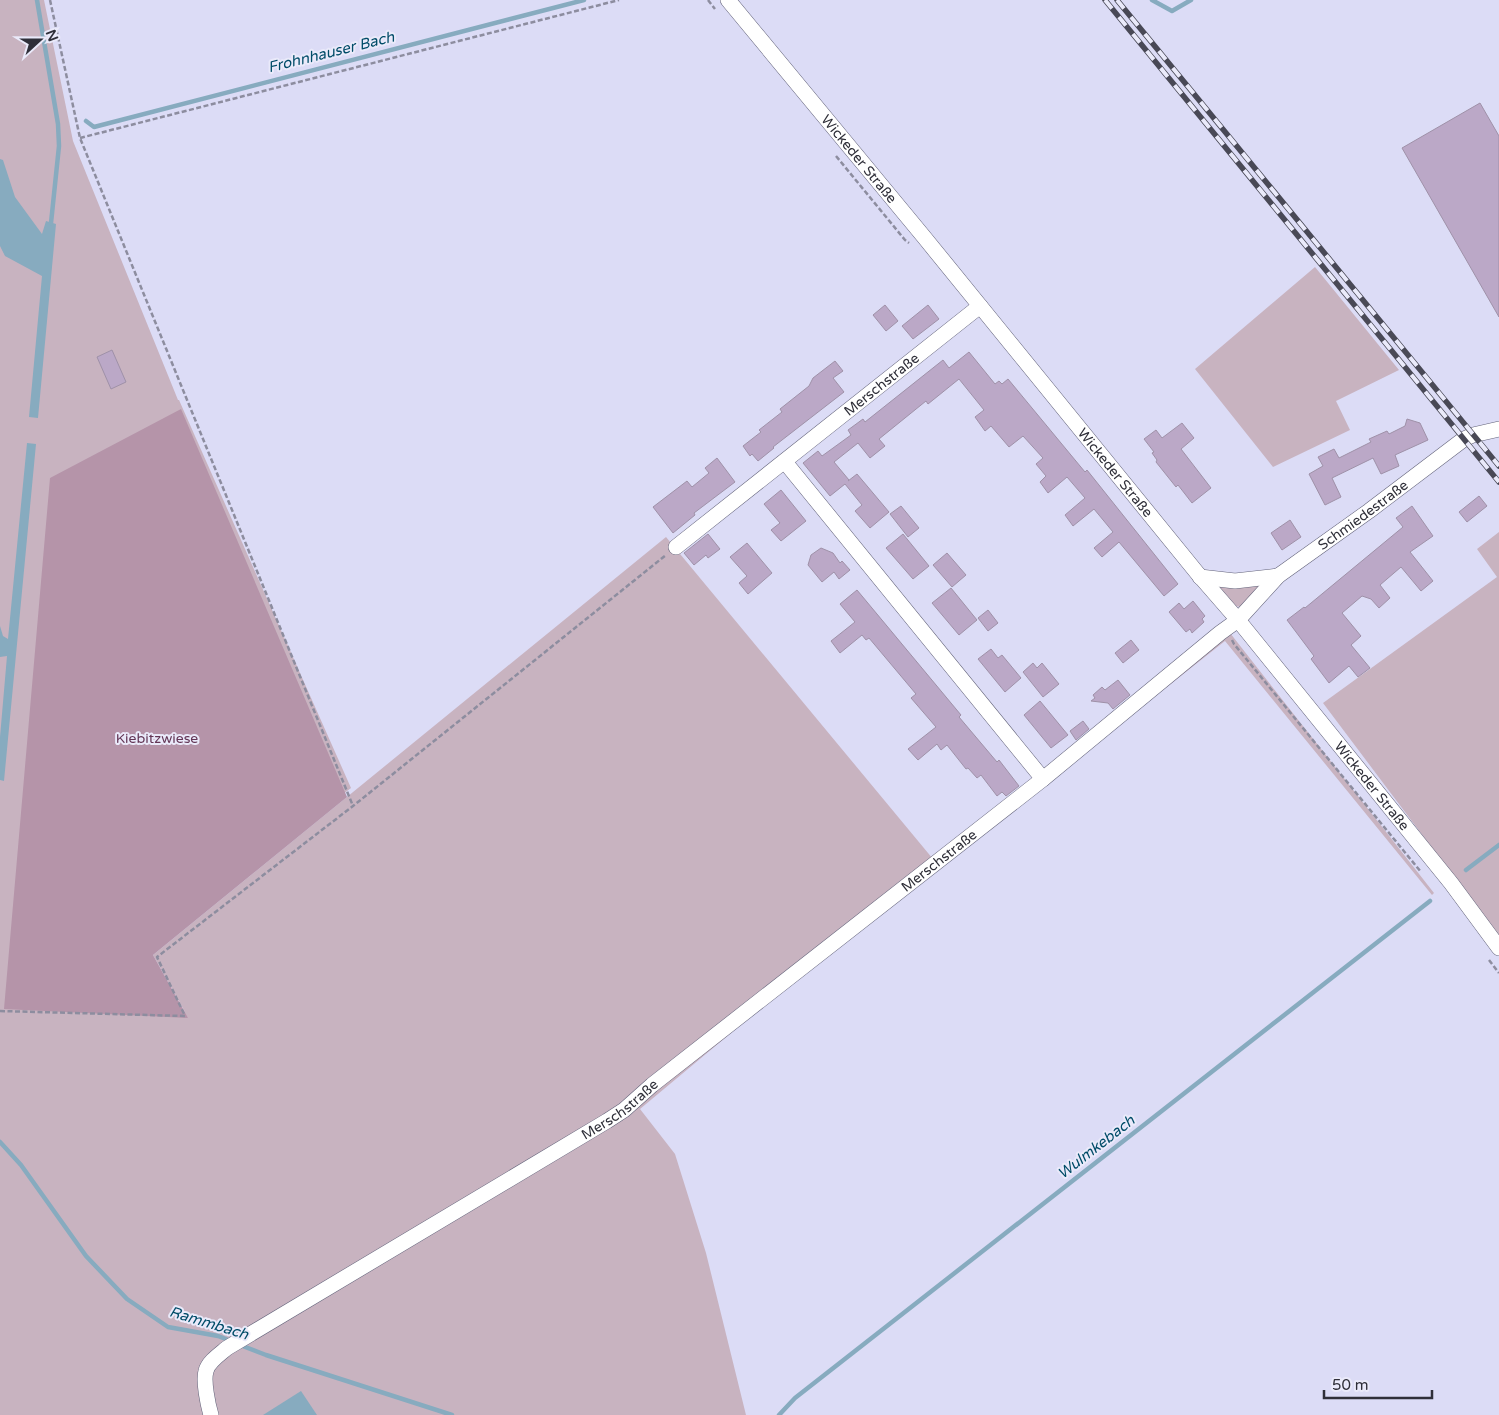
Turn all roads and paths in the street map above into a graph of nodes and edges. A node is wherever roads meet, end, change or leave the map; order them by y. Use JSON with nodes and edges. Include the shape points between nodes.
{"nodes":[{"id":1,"x":50,"y":0,"type":"edge"},
{"id":2,"x":619,"y":0,"type":"edge"},
{"id":3,"x":728,"y":0,"type":"edge"},
{"id":4,"x":80,"y":138,"type":"junction"},
{"id":5,"x":980,"y":306,"type":"junction"},
{"id":6,"x":1499,"y":429,"type":"edge"},
{"id":7,"x":785,"y":462,"type":"junction"},
{"id":8,"x":676,"y":547,"type":"joint"},
{"id":9,"x":1278,"y":576,"type":"junction"},
{"id":10,"x":1200,"y":577,"type":"junction"},
{"id":11,"x":1232,"y":624,"type":"junction"},
{"id":12,"x":1043,"y":779,"type":"junction"},
{"id":13,"x":353,"y":806,"type":"junction"},
{"id":14,"x":1426,"y":877,"type":"dead end"},
{"id":15,"x":1499,"y":948,"type":"edge"},
{"id":16,"x":1488,"y":958,"type":"dead end"},
{"id":17,"x":1499,"y":973,"type":"edge"},
{"id":18,"x":0,"y":1011,"type":"edge"},
{"id":19,"x":211,"y":1415,"type":"edge"}],
"edges":[{"from":1,"to":4,"type":"path"},
{"from":2,"to":4,"type":"path"},
{"from":3,"to":5,"type":"street","name":"Wickeder Straße"},
{"from":4,"to":13,"type":"path"},
{"from":5,"to":7,"type":"street","name":"Merschstraße"},
{"from":5,"to":10,"type":"street","name":"Wickeder Straße"},
{"from":6,"to":9,"type":"street","name":"Schmiedestraße","via":[[1464,439]]},
{"from":7,"to":8,"type":"street","name":"Merschstraße"},
{"from":7,"to":12,"type":"street"},
{"from":8,"to":13,"type":"path"},
{"from":9,"to":10,"type":"street","via":[[1235,581]]},
{"from":9,"to":11,"type":"street","name":"Schmiedestraße"},
{"from":10,"to":11,"type":"street","name":"Wickeder Straße"},
{"from":11,"to":12,"type":"street","name":"Merschstraße"},
{"from":11,"to":14,"type":"path","via":[[1234,644]]},
{"from":11,"to":15,"type":"street","name":"Wickeder Straße","via":[[1451,883]]},
{"from":12,"to":19,"type":"street","name":"Merschstraße","via":[[624,1110],[227,1348],[206,1371],[206,1397]]},
{"from":13,"to":18,"type":"path","via":[[157,957],[185,1016]]},
{"from":16,"to":17,"type":"path"}]}
